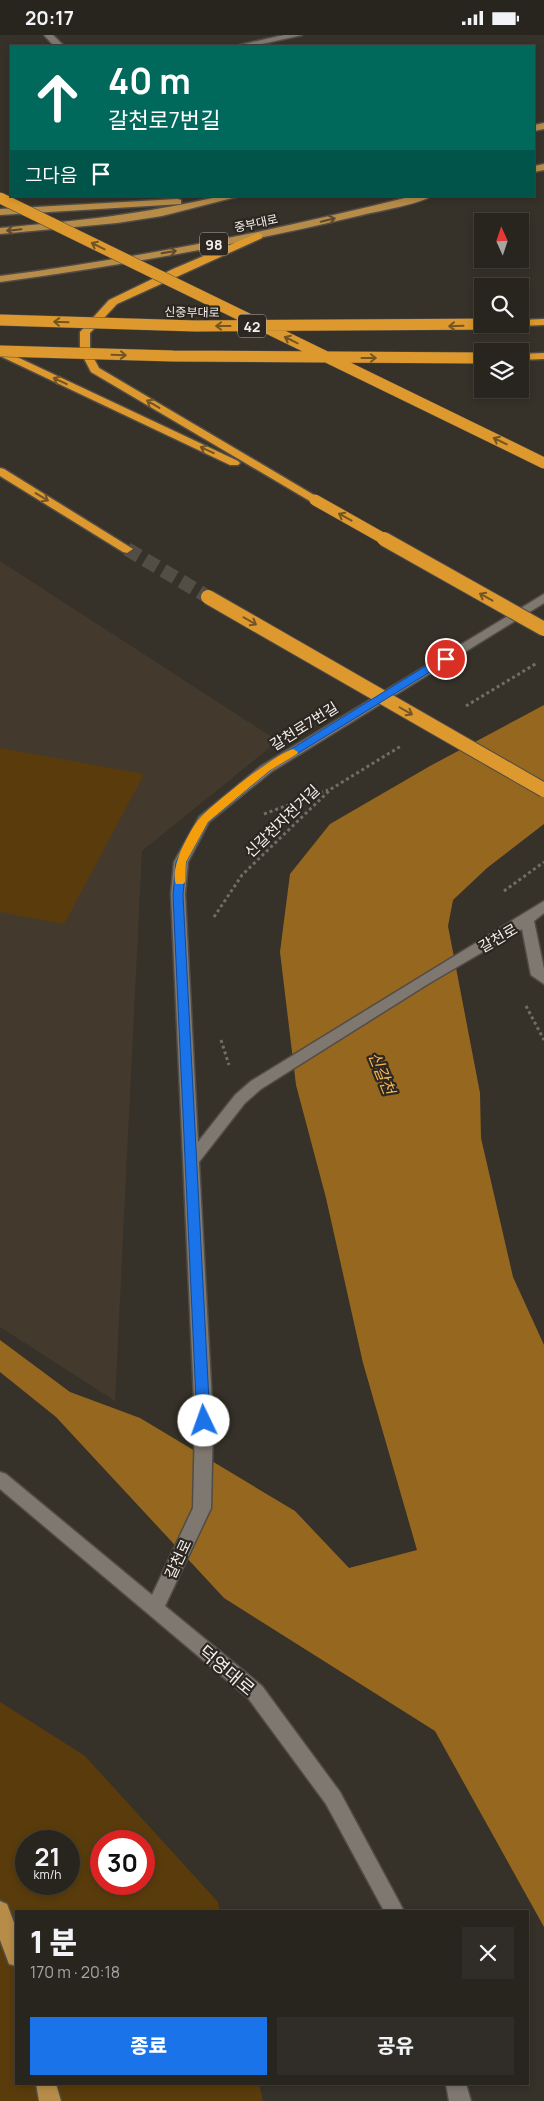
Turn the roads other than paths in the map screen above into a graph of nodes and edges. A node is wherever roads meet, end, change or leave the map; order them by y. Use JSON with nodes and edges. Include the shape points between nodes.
{"nodes":[{"id":1,"x":48,"y":35,"type":"edge"},
{"id":2,"x":298,"y":35,"type":"edge"},
{"id":3,"x":58,"y":45,"type":"edge"},
{"id":4,"x":245,"y":45,"type":"edge"},
{"id":5,"x":230,"y":197,"type":"edge"},
{"id":6,"x":422,"y":197,"type":"edge"},
{"id":7,"x":0,"y":199,"type":"edge"},
{"id":8,"x":221,"y":199,"type":"junction"},
{"id":9,"x":0,"y":212,"type":"edge"},
{"id":10,"x":0,"y":231,"type":"edge"},
{"id":11,"x":258,"y":236,"type":"junction"},
{"id":12,"x":0,"y":279,"type":"edge"},
{"id":13,"x":0,"y":320,"type":"edge"},
{"id":14,"x":544,"y":322,"type":"edge"},
{"id":15,"x":529,"y":323,"type":"edge"},
{"id":16,"x":474,"y":324,"type":"edge"},
{"id":17,"x":0,"y":351,"type":"edge"},
{"id":18,"x":544,"y":356,"type":"edge"},
{"id":19,"x":529,"y":357,"type":"edge"},
{"id":20,"x":474,"y":358,"type":"edge"},
{"id":21,"x":544,"y":463,"type":"edge"},
{"id":22,"x":0,"y":471,"type":"edge"},
{"id":23,"x":315,"y":501,"type":"junction"},
{"id":24,"x":127,"y":549,"type":"tunnel mouth"},
{"id":25,"x":208,"y":597,"type":"tunnel mouth"},
{"id":26,"x":544,"y":598,"type":"edge"},
{"id":27,"x":544,"y":629,"type":"edge"},
{"id":28,"x":544,"y":790,"type":"edge"},
{"id":29,"x":544,"y":906,"type":"edge"},
{"id":30,"x":527,"y":921,"type":"junction"},
{"id":31,"x":544,"y":979,"type":"edge"},
{"id":32,"x":192,"y":1160,"type":"junction"},
{"id":33,"x":0,"y":1479,"type":"edge"},
{"id":34,"x":154,"y":1609,"type":"junction"},
{"id":35,"x":0,"y":1910,"type":"edge"},
{"id":36,"x":393,"y":1910,"type":"edge"},
{"id":37,"x":15,"y":1954,"type":"edge"},
{"id":38,"x":46,"y":2085,"type":"edge"},
{"id":39,"x":456,"y":2085,"type":"edge"},
{"id":40,"x":50,"y":2101,"type":"edge"},
{"id":41,"x":460,"y":2101,"type":"edge"}],
"edges":[{"from":1,"to":3,"type":"street"},
{"from":2,"to":4,"type":"street"},
{"from":5,"to":8,"type":"main road"},
{"from":11,"to":6,"type":"main road","name":"중부대로","number":"98","one_way":true},
{"from":21,"to":7,"type":"highway","one_way":true,"bridge":true},
{"from":8,"to":9,"type":"main road"},
{"from":8,"to":10,"type":"main road","one_way":true,"via":[[117,220]]},
{"from":12,"to":11,"type":"main road","name":"중부대로","number":"98","one_way":true,"via":[[54,273]]},
{"from":23,"to":11,"type":"highway","one_way":true,"via":[[95,370],[85,351],[85,332],[114,302]]},
{"from":16,"to":13,"type":"highway","name":"신중부대로","number":"42","one_way":true,"bridge":true,"via":[[196,326]]},
{"from":14,"to":15,"type":"highway"},
{"from":17,"to":20,"type":"highway","number":"42","one_way":true,"bridge":true,"via":[[173,357]]},
{"from":23,"to":17,"type":"highway","one_way":true},
{"from":18,"to":19,"type":"highway"},
{"from":22,"to":24,"type":"highway","one_way":true},
{"from":27,"to":23,"type":"highway","one_way":true,"bridge":true},
{"from":25,"to":28,"type":"highway","one_way":true,"bridge":true},
{"from":26,"to":32,"type":"street","name":"갈천로7번길","via":[[266,769],[204,820],[181,862],[178,895]]},
{"from":29,"to":30,"type":"street","name":"갈천로"},
{"from":30,"to":31,"type":"street","via":[[538,975]]},
{"from":30,"to":32,"type":"street","name":"갈천로","via":[[448,965],[256,1085],[240,1099]]},
{"from":32,"to":34,"type":"street","name":"갈천로","via":[[204,1421],[202,1508]]},
{"from":33,"to":34,"type":"street","name":"덕영대로"},
{"from":34,"to":36,"type":"street","name":"덕영대로","via":[[255,1691],[333,1798]]},
{"from":35,"to":37,"type":"main road"},
{"from":38,"to":40,"type":"main road"},
{"from":39,"to":41,"type":"street"}]}
